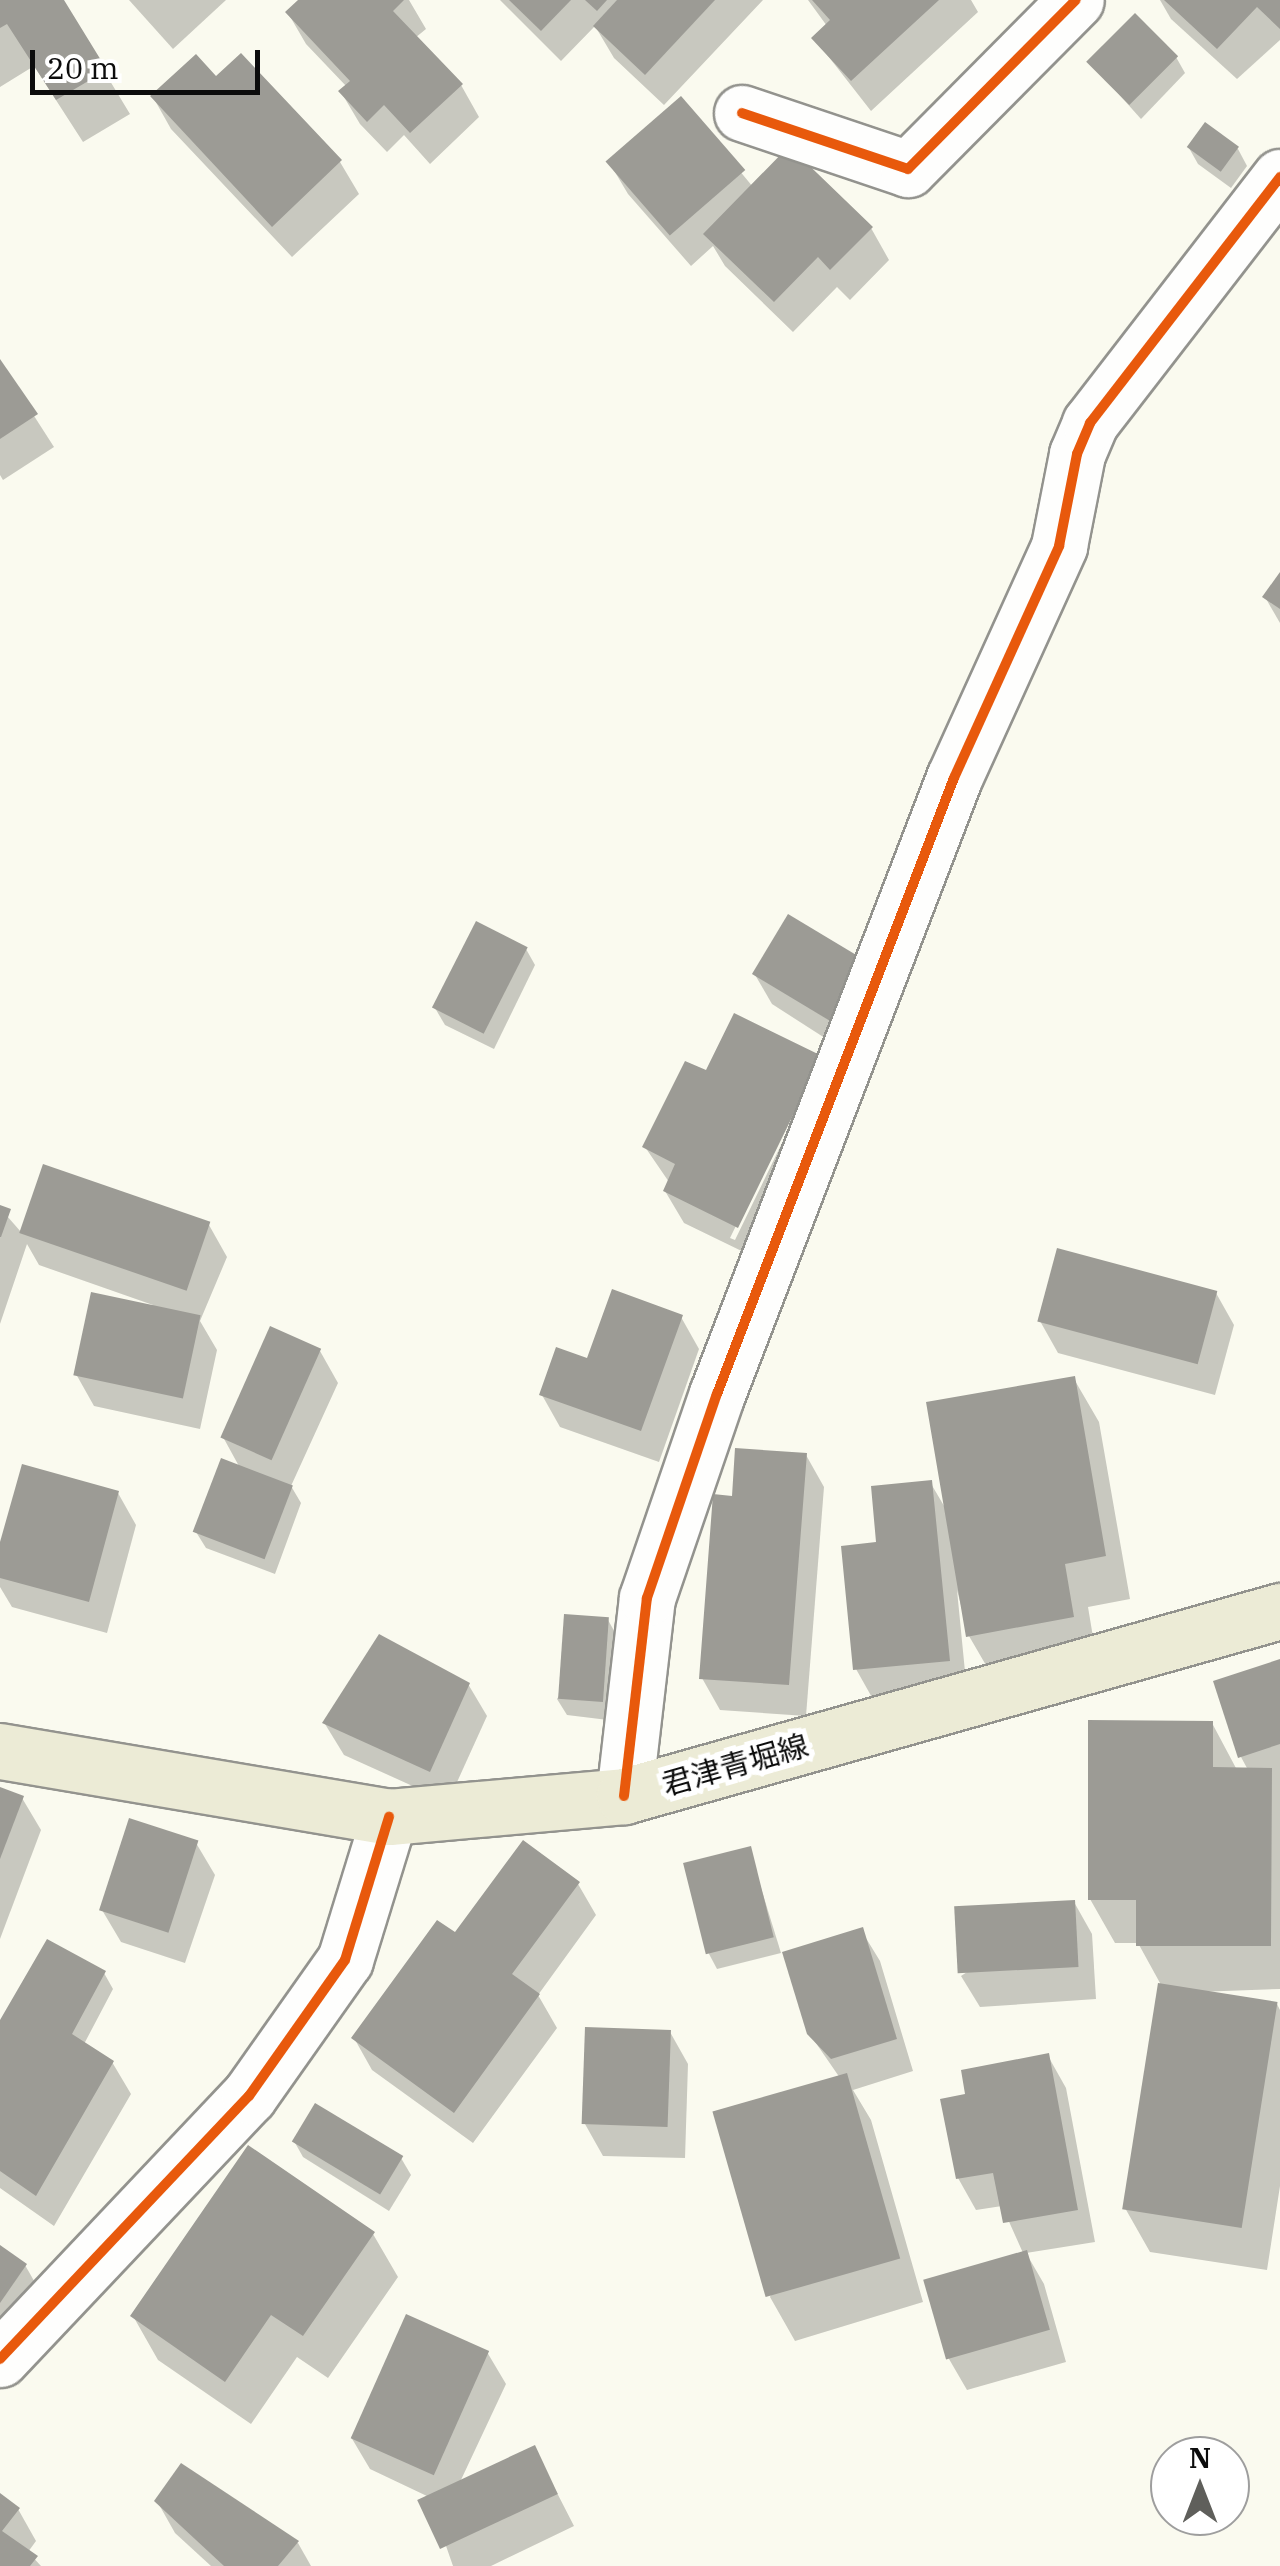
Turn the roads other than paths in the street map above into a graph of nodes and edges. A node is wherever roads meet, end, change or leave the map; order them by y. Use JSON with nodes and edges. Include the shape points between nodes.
{"nodes":[{"id":1,"x":1076,"y":0,"type":"edge"},
{"id":2,"x":742,"y":113,"type":"dead end"},
{"id":3,"x":1280,"y":177,"type":"edge"},
{"id":4,"x":1280,"y":1611,"type":"edge"},
{"id":5,"x":0,"y":1751,"type":"edge"},
{"id":6,"x":624,"y":1796,"type":"junction"},
{"id":7,"x":390,"y":1817,"type":"junction"},
{"id":8,"x":0,"y":2359,"type":"edge"}],
"edges":[{"from":1,"to":2,"type":"street","via":[[908,169]]},
{"from":3,"to":6,"type":"street","via":[[1090,423],[1077,454],[1059,546],[954,778],[717,1394],[647,1598]]},
{"from":4,"to":6,"type":"main road","name":"君津青堀線"},
{"from":5,"to":7,"type":"main road","name":"君津青堀線"},
{"from":6,"to":7,"type":"main road","name":"君津青堀線"},
{"from":7,"to":8,"type":"street","via":[[346,1960],[249,2096]]}]}
